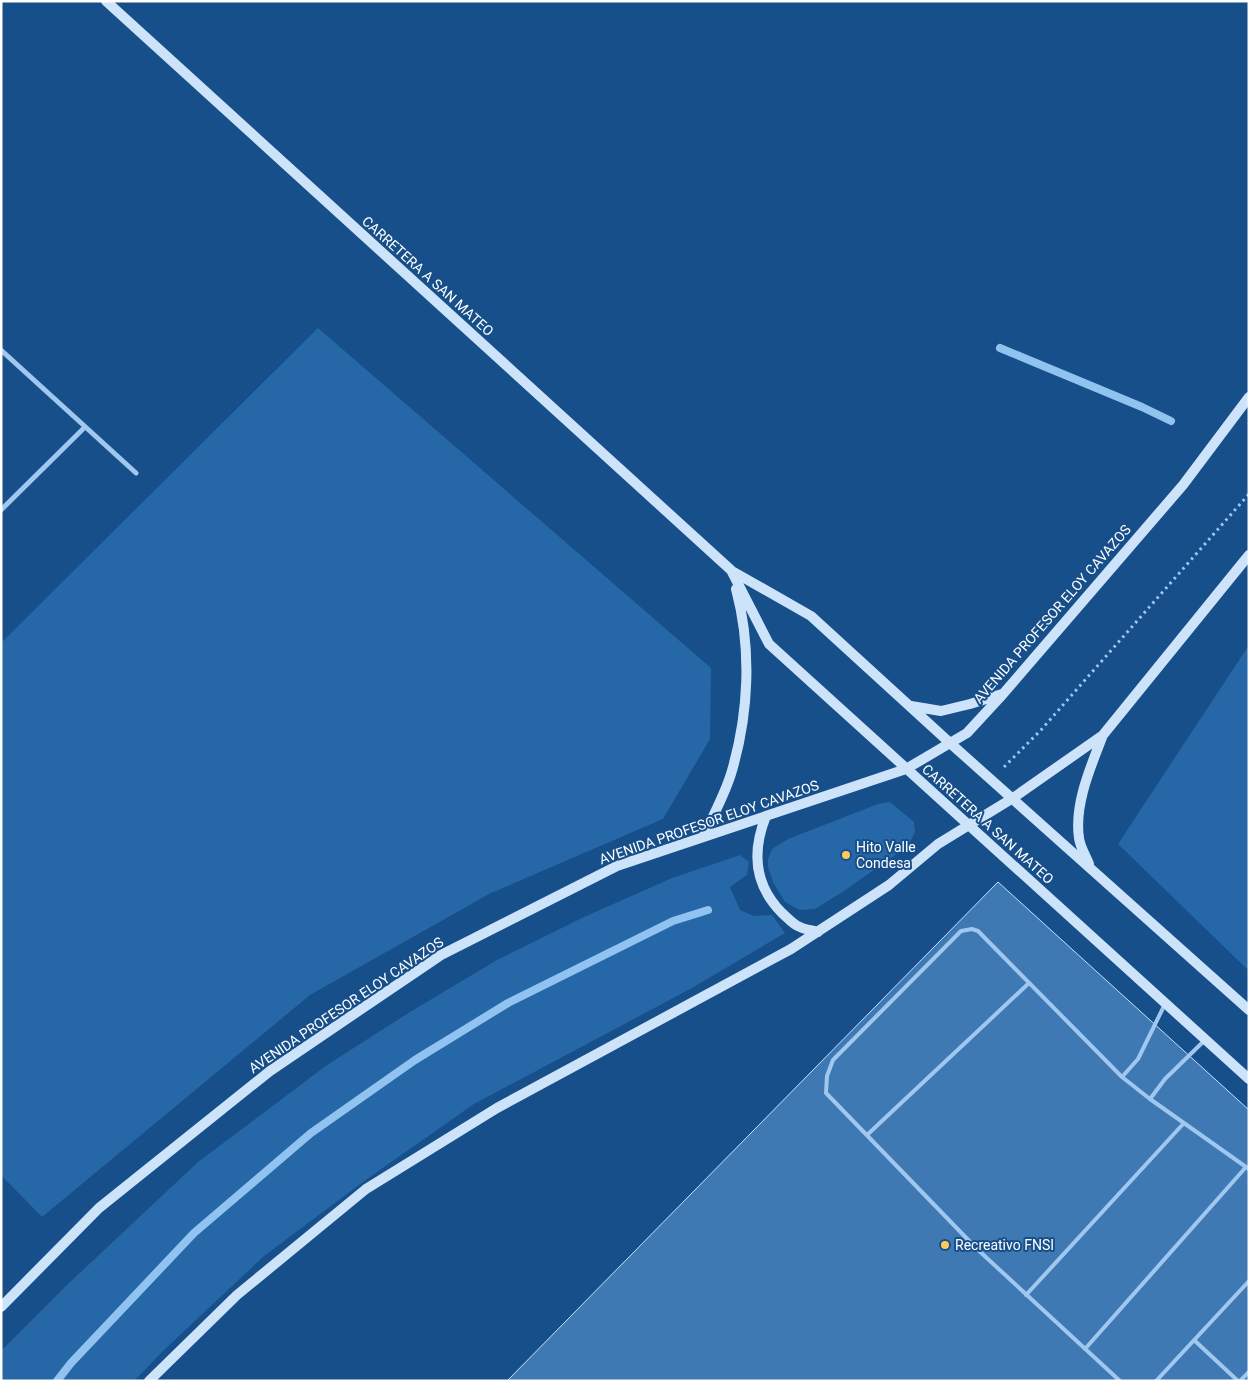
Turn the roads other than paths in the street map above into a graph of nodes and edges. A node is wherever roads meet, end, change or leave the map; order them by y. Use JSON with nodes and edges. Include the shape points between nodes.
{"nodes":[{"id":1,"x":106,"y":1,"type":"edge"},
{"id":2,"x":1,"y":350,"type":"edge"},
{"id":3,"x":1249,"y":397,"type":"edge"},
{"id":4,"x":84,"y":427,"type":"junction"},
{"id":5,"x":136,"y":473,"type":"dead end"},
{"id":6,"x":1,"y":510,"type":"edge"},
{"id":7,"x":1249,"y":555,"type":"edge"},
{"id":8,"x":732,"y":571,"type":"junction"},
{"id":9,"x":1002,"y":694,"type":"junction"},
{"id":10,"x":911,"y":706,"type":"junction"},
{"id":11,"x":1103,"y":735,"type":"junction"},
{"id":12,"x":950,"y":743,"type":"junction"},
{"id":13,"x":906,"y":769,"type":"junction"},
{"id":14,"x":1013,"y":798,"type":"junction"},
{"id":15,"x":766,"y":816,"type":"junction"},
{"id":16,"x":969,"y":825,"type":"junction"},
{"id":17,"x":703,"y":837,"type":"junction"},
{"id":18,"x":1090,"y":867,"type":"junction"},
{"id":19,"x":818,"y":932,"type":"junction"},
{"id":20,"x":1029,"y":983,"type":"junction"},
{"id":21,"x":1165,"y":1004,"type":"junction"},
{"id":22,"x":1249,"y":1010,"type":"edge"},
{"id":23,"x":1205,"y":1040,"type":"junction"},
{"id":24,"x":1122,"y":1077,"type":"junction"},
{"id":25,"x":1249,"y":1079,"type":"edge"},
{"id":26,"x":1150,"y":1099,"type":"junction"},
{"id":27,"x":1184,"y":1123,"type":"junction"},
{"id":28,"x":867,"y":1135,"type":"junction"},
{"id":29,"x":1247,"y":1168,"type":"edge"},
{"id":30,"x":1249,"y":1281,"type":"edge"},
{"id":31,"x":1026,"y":1295,"type":"junction"},
{"id":32,"x":1,"y":1307,"type":"edge"},
{"id":33,"x":1194,"y":1340,"type":"junction"},
{"id":34,"x":1085,"y":1349,"type":"junction"},
{"id":35,"x":1249,"y":1372,"type":"edge"},
{"id":36,"x":149,"y":1381,"type":"edge"},
{"id":37,"x":1120,"y":1381,"type":"edge"},
{"id":38,"x":1156,"y":1381,"type":"edge"},
{"id":39,"x":1239,"y":1381,"type":"edge"}],
"edges":[{"from":1,"to":8,"type":"main road","name":"CARRETERA A SAN MATEO"},
{"from":2,"to":4,"type":"street"},
{"from":3,"to":9,"type":"main road","name":"AVENIDA PROFESOR ELOY CAVAZOS","via":[[1183,485]]},
{"from":4,"to":5,"type":"street"},
{"from":4,"to":6,"type":"street"},
{"from":7,"to":11,"type":"main road"},
{"from":8,"to":10,"type":"main road","name":"CARRETERA A SAN MATEO","via":[[811,616]]},
{"from":8,"to":13,"type":"main road","name":"CARRETERA A SAN MATEO","via":[[769,644]]},
{"from":8,"to":17,"type":"main road","via":[[745,638],[745,707],[730,774]]},
{"from":9,"to":10,"type":"main road","via":[[941,711]]},
{"from":9,"to":12,"type":"main road","name":"AVENIDA PROFESOR ELOY CAVAZOS","via":[[967,733]]},
{"from":10,"to":12,"type":"main road","name":"CARRETERA A SAN MATEO"},
{"from":11,"to":14,"type":"main road"},
{"from":11,"to":18,"type":"main road","via":[[1079,808],[1079,839]]},
{"from":12,"to":13,"type":"main road","name":"AVENIDA PROFESOR ELOY CAVAZOS"},
{"from":12,"to":14,"type":"main road","name":"CARRETERA A SAN MATEO"},
{"from":13,"to":15,"type":"main road","name":"AVENIDA PROFESOR ELOY CAVAZOS"},
{"from":13,"to":16,"type":"main road","name":"CARRETERA A SAN MATEO"},
{"from":14,"to":16,"type":"main road"},
{"from":14,"to":18,"type":"main road","name":"CARRETERA A SAN MATEO"},
{"from":15,"to":17,"type":"main road","name":"AVENIDA PROFESOR ELOY CAVAZOS"},
{"from":15,"to":19,"type":"main road","via":[[757,848],[765,888],[776,907],[798,927]]},
{"from":16,"to":19,"type":"main road","via":[[938,844],[889,885]]},
{"from":16,"to":21,"type":"main road","name":"CARRETERA A SAN MATEO"},
{"from":17,"to":32,"type":"main road","name":"AVENIDA PROFESOR ELOY CAVAZOS","via":[[617,866],[441,955],[270,1071],[99,1208]]},
{"from":18,"to":22,"type":"main road","name":"CARRETERA A SAN MATEO"},
{"from":19,"to":36,"type":"main road","via":[[497,1108],[366,1190],[238,1294]]},
{"from":20,"to":24,"type":"lane"},
{"from":20,"to":28,"type":"lane"},
{"from":20,"to":28,"type":"lane","via":[[978,932],[961,931],[833,1060],[826,1076],[826,1093]]},
{"from":21,"to":23,"type":"main road","name":"CARRETERA A SAN MATEO"},
{"from":21,"to":24,"type":"lane","via":[[1138,1059]]},
{"from":23,"to":25,"type":"main road","name":"CARRETERA A SAN MATEO"},
{"from":23,"to":26,"type":"lane","via":[[1165,1078]]},
{"from":24,"to":26,"type":"lane"},
{"from":26,"to":27,"type":"lane"},
{"from":27,"to":29,"type":"lane"},
{"from":27,"to":31,"type":"lane"},
{"from":28,"to":31,"type":"lane"},
{"from":29,"to":34,"type":"lane"},
{"from":30,"to":33,"type":"lane"},
{"from":31,"to":34,"type":"lane"},
{"from":33,"to":38,"type":"lane"},
{"from":33,"to":39,"type":"lane"},
{"from":34,"to":37,"type":"lane"},
{"from":35,"to":39,"type":"lane"}]}
